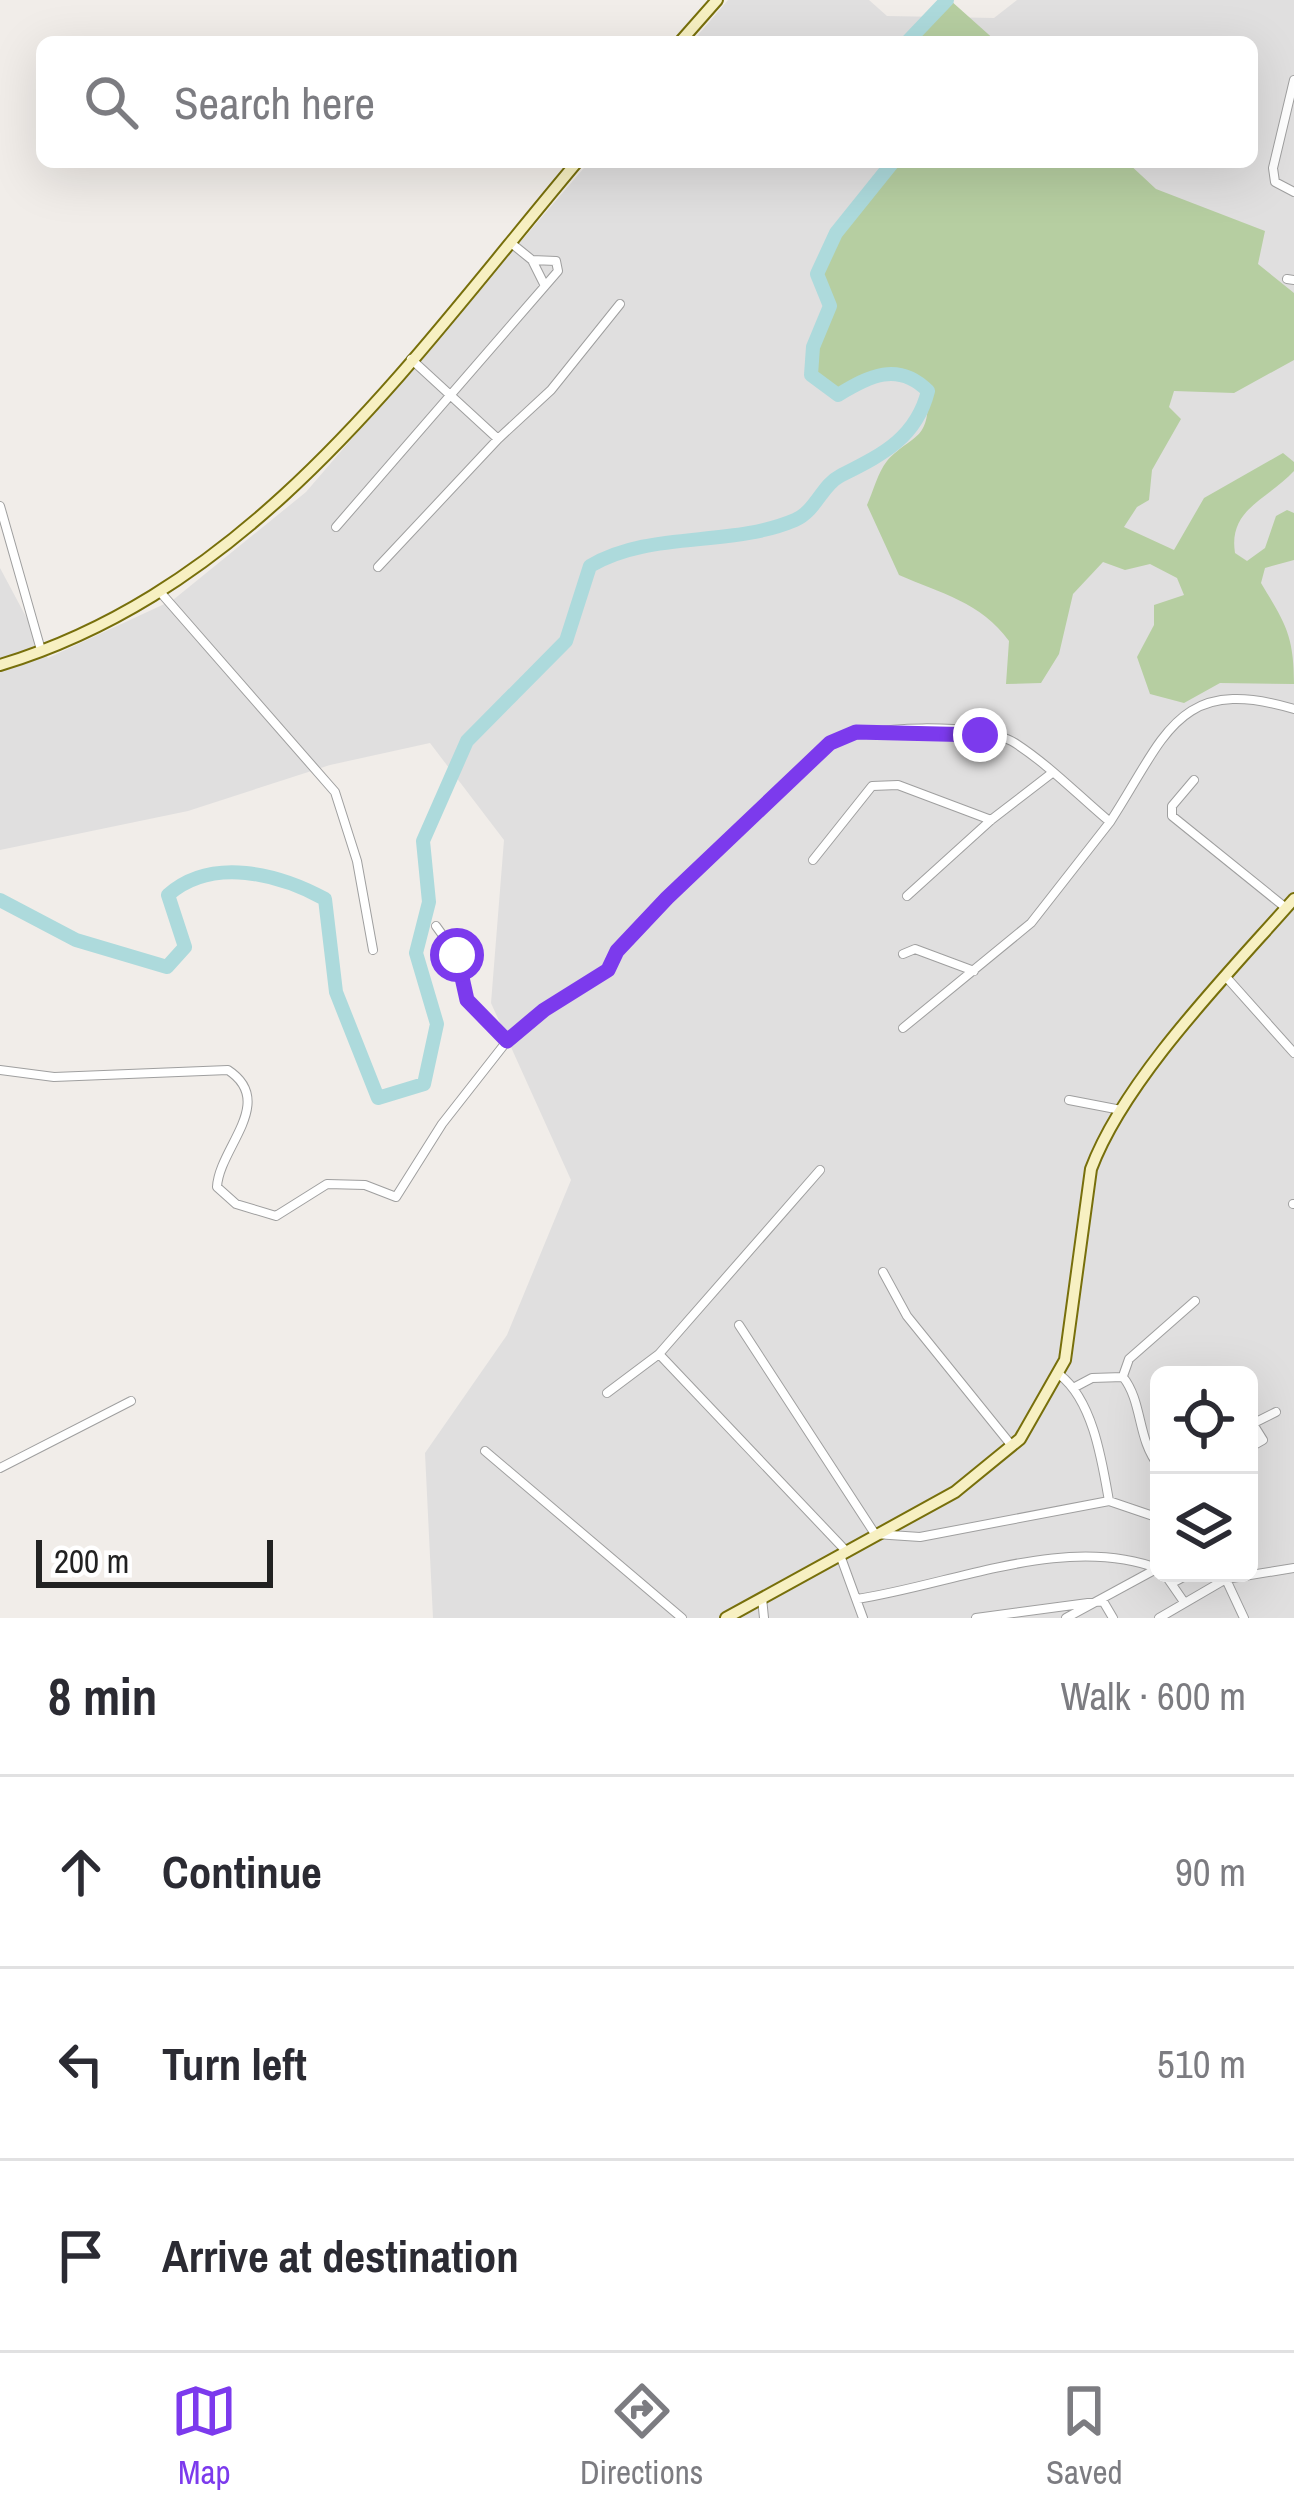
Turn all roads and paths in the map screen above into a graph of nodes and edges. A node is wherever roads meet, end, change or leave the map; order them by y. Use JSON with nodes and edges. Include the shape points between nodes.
{"nodes":[{"id":1,"x":717,"y":0,"type":"edge"},
{"id":2,"x":685,"y":36,"type":"edge"},
{"id":3,"x":1294,"y":80,"type":"edge"},
{"id":4,"x":572,"y":168,"type":"edge"},
{"id":5,"x":1294,"y":192,"type":"edge"},
{"id":6,"x":510,"y":242,"type":"junction"},
{"id":7,"x":532,"y":260,"type":"junction"},
{"id":8,"x":545,"y":286,"type":"junction"},
{"id":9,"x":620,"y":304,"type":"dead end"},
{"id":10,"x":410,"y":358,"type":"junction"},
{"id":11,"x":449,"y":394,"type":"junction"},
{"id":12,"x":498,"y":439,"type":"junction"},
{"id":13,"x":0,"y":506,"type":"edge"},
{"id":14,"x":336,"y":527,"type":"dead end"},
{"id":15,"x":378,"y":567,"type":"dead end"},
{"id":16,"x":161,"y":593,"type":"junction"},
{"id":17,"x":42,"y":652,"type":"junction"},
{"id":18,"x":0,"y":664,"type":"edge"},
{"id":19,"x":1294,"y":709,"type":"edge"},
{"id":20,"x":1052,"y":773,"type":"junction"},
{"id":21,"x":1194,"y":780,"type":"dead end"},
{"id":22,"x":991,"y":820,"type":"junction"},
{"id":23,"x":1110,"y":822,"type":"junction"},
{"id":24,"x":813,"y":860,"type":"dead end"},
{"id":25,"x":907,"y":896,"type":"dead end"},
{"id":26,"x":1290,"y":904,"type":"edge"},
{"id":27,"x":436,"y":926,"type":"dead end"},
{"id":28,"x":374,"y":950,"type":"dead end"},
{"id":29,"x":903,"y":954,"type":"dead end"},
{"id":30,"x":974,"y":971,"type":"junction"},
{"id":31,"x":1227,"y":978,"type":"junction"},
{"id":32,"x":903,"y":1028,"type":"dead end"},
{"id":33,"x":507,"y":1041,"type":"junction"},
{"id":34,"x":1294,"y":1053,"type":"edge"},
{"id":35,"x":0,"y":1070,"type":"edge"},
{"id":36,"x":1069,"y":1100,"type":"dead end"},
{"id":37,"x":1121,"y":1111,"type":"junction"},
{"id":38,"x":820,"y":1170,"type":"dead end"},
{"id":39,"x":883,"y":1272,"type":"dead end"},
{"id":40,"x":1195,"y":1300,"type":"dead end"},
{"id":41,"x":740,"y":1325,"type":"dead end"},
{"id":42,"x":658,"y":1354,"type":"junction"},
{"id":43,"x":1060,"y":1376,"type":"junction"},
{"id":44,"x":1123,"y":1377,"type":"junction"},
{"id":45,"x":1075,"y":1387,"type":"junction"},
{"id":46,"x":607,"y":1393,"type":"dead end"},
{"id":47,"x":131,"y":1401,"type":"dead end"},
{"id":48,"x":1276,"y":1412,"type":"dead end"},
{"id":49,"x":1258,"y":1421,"type":"edge"},
{"id":50,"x":1013,"y":1447,"type":"junction"},
{"id":51,"x":485,"y":1451,"type":"dead end"},
{"id":52,"x":1150,"y":1451,"type":"edge"},
{"id":53,"x":0,"y":1468,"type":"edge"},
{"id":54,"x":1109,"y":1501,"type":"junction"},
{"id":55,"x":1150,"y":1515,"type":"edge"},
{"id":56,"x":875,"y":1534,"type":"junction"},
{"id":57,"x":843,"y":1553,"type":"junction"},
{"id":58,"x":1150,"y":1567,"type":"edge"},
{"id":59,"x":1294,"y":1568,"type":"edge"},
{"id":60,"x":1258,"y":1572,"type":"edge"},
{"id":61,"x":1150,"y":1575,"type":"edge"},
{"id":62,"x":1174,"y":1582,"type":"edge"},
{"id":63,"x":1215,"y":1582,"type":"edge"},
{"id":64,"x":1227,"y":1582,"type":"edge"},
{"id":65,"x":762,"y":1598,"type":"junction"},
{"id":66,"x":856,"y":1598,"type":"junction"},
{"id":67,"x":1103,"y":1600,"type":"junction"},
{"id":68,"x":1184,"y":1602,"type":"junction"},
{"id":69,"x":682,"y":1618,"type":"edge"},
{"id":70,"x":726,"y":1618,"type":"edge"},
{"id":71,"x":764,"y":1618,"type":"edge"},
{"id":72,"x":863,"y":1618,"type":"edge"},
{"id":73,"x":976,"y":1618,"type":"edge"},
{"id":74,"x":1066,"y":1618,"type":"edge"},
{"id":75,"x":1113,"y":1618,"type":"edge"},
{"id":76,"x":1159,"y":1618,"type":"edge"},
{"id":77,"x":1244,"y":1618,"type":"edge"}],
"edges":[{"from":1,"to":2,"type":"street"},
{"from":3,"to":5,"type":"street","via":[[1274,168],[1275,182]]},
{"from":4,"to":6,"type":"street"},
{"from":6,"to":7,"type":"street"},
{"from":6,"to":10,"type":"street"},
{"from":7,"to":8,"type":"street"},
{"from":7,"to":8,"type":"street","via":[[556,261]]},
{"from":8,"to":11,"type":"street"},
{"from":9,"to":12,"type":"street","via":[[551,390]]},
{"from":10,"to":11,"type":"street"},
{"from":10,"to":16,"type":"street","via":[[290,494]]},
{"from":11,"to":12,"type":"street"},
{"from":11,"to":14,"type":"street"},
{"from":12,"to":15,"type":"street"},
{"from":13,"to":17,"type":"street"},
{"from":16,"to":17,"type":"street"},
{"from":16,"to":28,"type":"street","via":[[335,792]]},
{"from":17,"to":18,"type":"street"},
{"from":19,"to":23,"type":"street","via":[[1234,695],[1190,710]]},
{"from":20,"to":22,"type":"street"},
{"from":20,"to":23,"type":"street"},
{"from":20,"to":33,"type":"street","via":[[997,737],[909,730],[844,736],[764,802],[617,951],[608,970]]},
{"from":21,"to":26,"type":"street","via":[[1172,816]]},
{"from":22,"to":24,"type":"street","via":[[898,785],[872,787]]},
{"from":22,"to":25,"type":"street"},
{"from":23,"to":30,"type":"street","via":[[1055,897]]},
{"from":26,"to":31,"type":"street"},
{"from":27,"to":33,"type":"street","via":[[457,955],[467,1000]]},
{"from":29,"to":30,"type":"street","via":[[916,949]]},
{"from":30,"to":32,"type":"street"},
{"from":31,"to":34,"type":"street"},
{"from":31,"to":37,"type":"street"},
{"from":33,"to":35,"type":"street","via":[[396,1197],[365,1184],[327,1184],[275,1216],[236,1204],[218,1187],[248,1103],[235,1073],[214,1067],[54,1077]]},
{"from":36,"to":37,"type":"street"},
{"from":37,"to":43,"type":"street","via":[[1091,1168]]},
{"from":38,"to":42,"type":"street"},
{"from":39,"to":50,"type":"street","via":[[908,1316]]},
{"from":40,"to":44,"type":"street","via":[[1129,1359]]},
{"from":41,"to":56,"type":"street"},
{"from":42,"to":46,"type":"street"},
{"from":42,"to":57,"type":"street"},
{"from":43,"to":45,"type":"street"},
{"from":43,"to":50,"type":"street"},
{"from":44,"to":45,"type":"street"},
{"from":44,"to":52,"type":"street"},
{"from":45,"to":54,"type":"street"},
{"from":47,"to":53,"type":"street"},
{"from":48,"to":49,"type":"street"},
{"from":50,"to":56,"type":"street","via":[[955,1492]]},
{"from":51,"to":69,"type":"street"},
{"from":54,"to":55,"type":"street"},
{"from":54,"to":56,"type":"street","via":[[920,1537]]},
{"from":56,"to":57,"type":"street"},
{"from":57,"to":65,"type":"street"},
{"from":57,"to":66,"type":"street"},
{"from":58,"to":66,"type":"street","via":[[1125,1558],[1064,1559]]},
{"from":59,"to":60,"type":"street"},
{"from":61,"to":67,"type":"street"},
{"from":62,"to":68,"type":"street"},
{"from":63,"to":68,"type":"street"},
{"from":64,"to":77,"type":"street"},
{"from":65,"to":70,"type":"street"},
{"from":65,"to":71,"type":"street"},
{"from":66,"to":72,"type":"street"},
{"from":67,"to":73,"type":"street"},
{"from":67,"to":74,"type":"street"},
{"from":67,"to":75,"type":"street"},
{"from":68,"to":76,"type":"street"}]}
